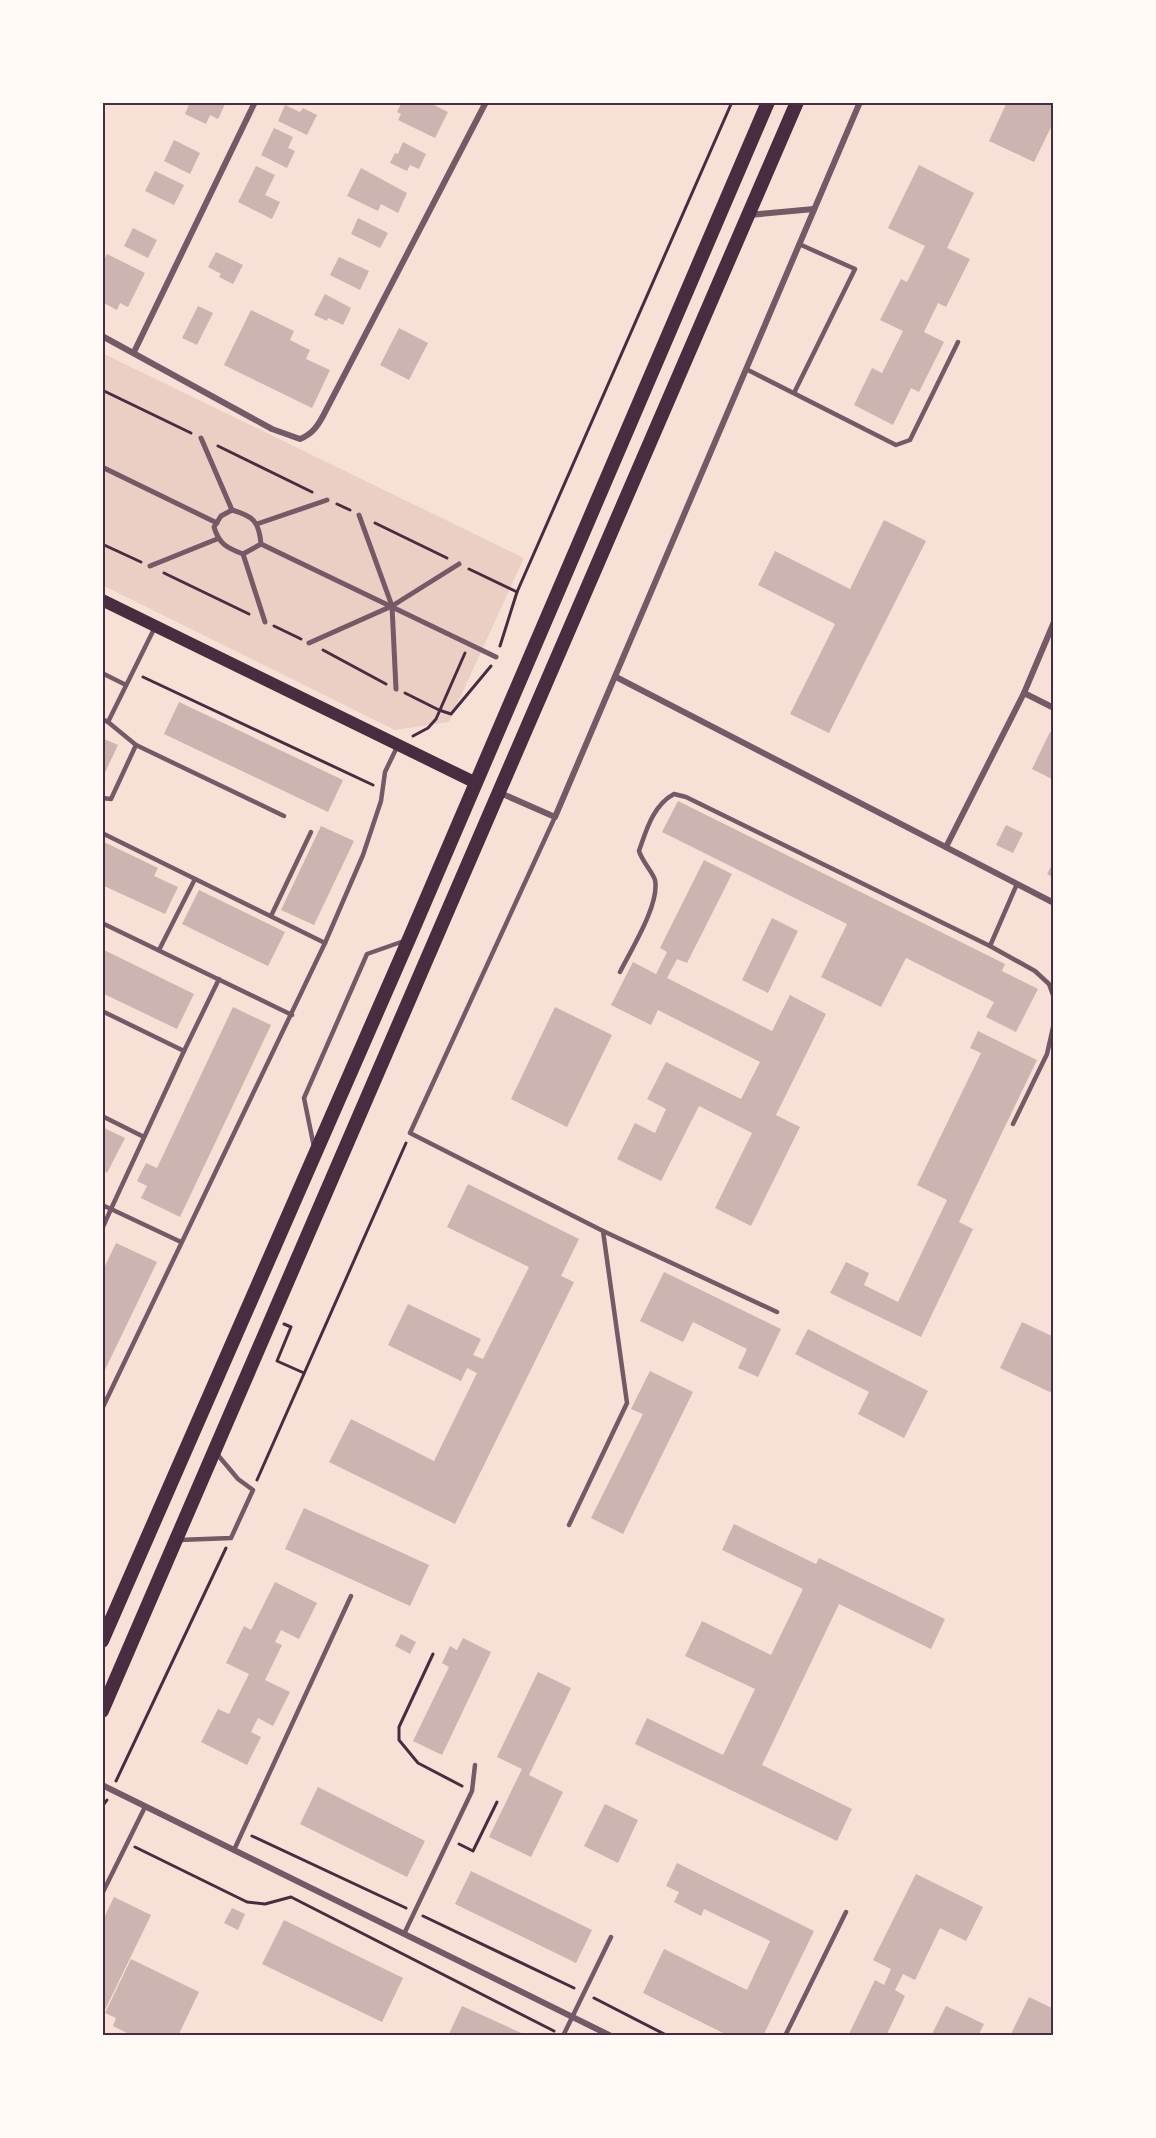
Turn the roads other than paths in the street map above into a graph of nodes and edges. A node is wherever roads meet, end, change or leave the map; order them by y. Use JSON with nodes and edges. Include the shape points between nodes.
{"nodes":[{"id":1,"x":255,"y":102,"type":"edge"},
{"id":2,"x":486,"y":102,"type":"edge"},
{"id":3,"x":768,"y":102,"type":"edge"},
{"id":4,"x":797,"y":102,"type":"edge"},
{"id":5,"x":860,"y":102,"type":"edge"},
{"id":6,"x":814,"y":209,"type":"junction"},
{"id":7,"x":748,"y":215,"type":"junction"},
{"id":8,"x":799,"y":244,"type":"junction"},
{"id":9,"x":102,"y":336,"type":"edge"},
{"id":10,"x":958,"y":342,"type":"dead end"},
{"id":11,"x":134,"y":352,"type":"junction"},
{"id":12,"x":746,"y":369,"type":"junction"},
{"id":13,"x":794,"y":393,"type":"junction"},
{"id":14,"x":201,"y":438,"type":"road end"},
{"id":15,"x":102,"y":467,"type":"edge"},
{"id":16,"x":327,"y":500,"type":"road end"},
{"id":17,"x":232,"y":510,"type":"junction"},
{"id":18,"x":359,"y":515,"type":"road end"},
{"id":19,"x":217,"y":523,"type":"junction"},
{"id":20,"x":257,"y":524,"type":"junction"},
{"id":21,"x":217,"y":539,"type":"junction"},
{"id":22,"x":261,"y":544,"type":"junction"},
{"id":23,"x":243,"y":554,"type":"junction"},
{"id":24,"x":459,"y":564,"type":"road end"},
{"id":25,"x":150,"y":566,"type":"dead end"},
{"id":26,"x":102,"y":600,"type":"edge"},
{"id":27,"x":392,"y":606,"type":"junction"},
{"id":28,"x":265,"y":622,"type":"dead end"},
{"id":29,"x":1054,"y":622,"type":"edge"},
{"id":30,"x":155,"y":626,"type":"junction"},
{"id":31,"x":309,"y":643,"type":"dead end"},
{"id":32,"x":496,"y":657,"type":"dead end"},
{"id":33,"x":102,"y":673,"type":"edge"},
{"id":34,"x":616,"y":677,"type":"junction"},
{"id":35,"x":126,"y":685,"type":"junction"},
{"id":36,"x":396,"y":689,"type":"dead end"},
{"id":37,"x":1024,"y":693,"type":"junction"},
{"id":38,"x":1054,"y":708,"type":"edge"},
{"id":39,"x":102,"y":719,"type":"edge"},
{"id":40,"x":108,"y":722,"type":"junction"},
{"id":41,"x":398,"y":744,"type":"junction"},
{"id":42,"x":136,"y":745,"type":"junction"},
{"id":43,"x":476,"y":783,"type":"junction"},
{"id":44,"x":498,"y":792,"type":"junction"},
{"id":45,"x":102,"y":798,"type":"edge"},
{"id":46,"x":284,"y":816,"type":"dead end"},
{"id":47,"x":555,"y":817,"type":"junction"},
{"id":48,"x":311,"y":832,"type":"dead end"},
{"id":49,"x":102,"y":833,"type":"edge"},
{"id":50,"x":946,"y":847,"type":"junction"},
{"id":51,"x":195,"y":879,"type":"junction"},
{"id":52,"x":1017,"y":884,"type":"junction"},
{"id":53,"x":1054,"y":903,"type":"edge"},
{"id":54,"x":271,"y":916,"type":"junction"},
{"id":55,"x":102,"y":923,"type":"edge"},
{"id":56,"x":409,"y":939,"type":"junction"},
{"id":57,"x":325,"y":943,"type":"junction"},
{"id":58,"x":990,"y":946,"type":"junction"},
{"id":59,"x":159,"y":950,"type":"junction"},
{"id":60,"x":620,"y":972,"type":"dead end"},
{"id":61,"x":219,"y":979,"type":"junction"},
{"id":62,"x":1054,"y":998,"type":"edge"},
{"id":63,"x":102,"y":1011,"type":"edge"},
{"id":64,"x":292,"y":1014,"type":"junction"},
{"id":65,"x":1054,"y":1023,"type":"edge"},
{"id":66,"x":184,"y":1051,"type":"junction"},
{"id":67,"x":102,"y":1116,"type":"edge"},
{"id":68,"x":1013,"y":1125,"type":"dead end"},
{"id":69,"x":144,"y":1137,"type":"junction"},
{"id":70,"x":315,"y":1151,"type":"junction"},
{"id":71,"x":102,"y":1205,"type":"edge"},
{"id":72,"x":111,"y":1209,"type":"junction"},
{"id":73,"x":102,"y":1229,"type":"edge"},
{"id":74,"x":603,"y":1231,"type":"junction"},
{"id":75,"x":181,"y":1242,"type":"junction"},
{"id":76,"x":777,"y":1312,"type":"dead end"},
{"id":77,"x":102,"y":1409,"type":"edge"},
{"id":78,"x":214,"y":1451,"type":"junction"},
{"id":79,"x":569,"y":1525,"type":"dead end"},
{"id":80,"x":176,"y":1540,"type":"junction"},
{"id":81,"x":351,"y":1596,"type":"dead end"},
{"id":82,"x":102,"y":1641,"type":"edge"},
{"id":83,"x":102,"y":1711,"type":"edge"},
{"id":84,"x":475,"y":1765,"type":"dead end"},
{"id":85,"x":102,"y":1785,"type":"edge"},
{"id":86,"x":145,"y":1807,"type":"junction"},
{"id":87,"x":234,"y":1850,"type":"junction"},
{"id":88,"x":102,"y":1894,"type":"edge"},
{"id":89,"x":846,"y":1912,"type":"dead end"},
{"id":90,"x":404,"y":1934,"type":"junction"},
{"id":91,"x":611,"y":1937,"type":"dead end"},
{"id":92,"x":573,"y":2017,"type":"junction"},
{"id":93,"x":563,"y":2036,"type":"edge"},
{"id":94,"x":611,"y":2036,"type":"edge"},
{"id":95,"x":785,"y":2036,"type":"edge"}],
"edges":[{"from":1,"to":11,"type":"street"},
{"from":2,"to":11,"type":"street","via":[[323,416],[308,436],[300,439],[272,429]]},
{"from":3,"to":43,"type":"main road"},
{"from":4,"to":7,"type":"main road"},
{"from":5,"to":6,"type":"street"},
{"from":6,"to":7,"type":"street"},
{"from":6,"to":8,"type":"street"},
{"from":7,"to":44,"type":"main road"},
{"from":8,"to":12,"type":"street"},
{"from":8,"to":13,"type":"lane","via":[[855,269]]},
{"from":9,"to":11,"type":"street"},
{"from":10,"to":13,"type":"lane","via":[[910,440],[896,445]]},
{"from":12,"to":13,"type":"lane"},
{"from":12,"to":34,"type":"street"},
{"from":14,"to":17,"type":"street"},
{"from":15,"to":19,"type":"street"},
{"from":16,"to":20,"type":"street"},
{"from":17,"to":19,"type":"street"},
{"from":17,"to":20,"type":"street","via":[[247,514]]},
{"from":18,"to":27,"type":"street"},
{"from":19,"to":21,"type":"street"},
{"from":20,"to":22,"type":"street"},
{"from":21,"to":23,"type":"street"},
{"from":21,"to":25,"type":"street"},
{"from":22,"to":23,"type":"street"},
{"from":22,"to":27,"type":"street"},
{"from":23,"to":28,"type":"street"},
{"from":24,"to":27,"type":"street"},
{"from":26,"to":30,"type":"main road"},
{"from":27,"to":31,"type":"street"},
{"from":27,"to":32,"type":"street"},
{"from":27,"to":36,"type":"street"},
{"from":29,"to":37,"type":"street"},
{"from":30,"to":35,"type":"lane"},
{"from":30,"to":41,"type":"main road"},
{"from":33,"to":35,"type":"lane"},
{"from":34,"to":47,"type":"street"},
{"from":34,"to":50,"type":"street"},
{"from":35,"to":40,"type":"lane"},
{"from":37,"to":38,"type":"street"},
{"from":37,"to":50,"type":"street"},
{"from":39,"to":40,"type":"lane"},
{"from":40,"to":42,"type":"lane"},
{"from":41,"to":43,"type":"main road"},
{"from":41,"to":57,"type":"lane","via":[[385,772],[381,801],[363,855]]},
{"from":42,"to":45,"type":"lane","via":[[111,799]]},
{"from":42,"to":46,"type":"lane"},
{"from":43,"to":44,"type":"main road"},
{"from":43,"to":56,"type":"main road"},
{"from":44,"to":47,"type":"street"},
{"from":44,"to":78,"type":"main road"},
{"from":47,"to":74,"type":"lane","via":[[410,1133]]},
{"from":48,"to":54,"type":"lane"},
{"from":49,"to":51,"type":"lane"},
{"from":50,"to":52,"type":"street"},
{"from":51,"to":54,"type":"lane"},
{"from":51,"to":59,"type":"lane"},
{"from":52,"to":53,"type":"street"},
{"from":52,"to":58,"type":"lane"},
{"from":54,"to":57,"type":"lane"},
{"from":55,"to":59,"type":"lane"},
{"from":56,"to":70,"type":"main road"},
{"from":56,"to":70,"type":"lane","via":[[367,954],[304,1098]]},
{"from":57,"to":64,"type":"lane"},
{"from":58,"to":60,"type":"lane","via":[[674,794],[664,799],[649,823],[639,852],[655,877],[656,889],[646,922]]},
{"from":58,"to":62,"type":"lane","via":[[1035,971],[1049,984]]},
{"from":59,"to":61,"type":"lane"},
{"from":61,"to":64,"type":"lane"},
{"from":61,"to":66,"type":"lane"},
{"from":63,"to":66,"type":"lane"},
{"from":64,"to":75,"type":"lane"},
{"from":65,"to":68,"type":"lane","via":[[1047,1054]]},
{"from":66,"to":69,"type":"lane"},
{"from":67,"to":69,"type":"lane"},
{"from":69,"to":72,"type":"lane"},
{"from":70,"to":82,"type":"main road"},
{"from":71,"to":72,"type":"lane"},
{"from":72,"to":73,"type":"lane"},
{"from":72,"to":75,"type":"lane"},
{"from":74,"to":76,"type":"lane"},
{"from":74,"to":79,"type":"lane","via":[[627,1403]]},
{"from":75,"to":77,"type":"lane"},
{"from":78,"to":80,"type":"main road"},
{"from":78,"to":80,"type":"lane","via":[[237,1479],[253,1490],[231,1538]]},
{"from":80,"to":83,"type":"main road"},
{"from":81,"to":87,"type":"lane"},
{"from":84,"to":90,"type":"lane","via":[[472,1791]]},
{"from":85,"to":86,"type":"street"},
{"from":86,"to":87,"type":"street"},
{"from":86,"to":88,"type":"lane"},
{"from":87,"to":90,"type":"street"},
{"from":89,"to":95,"type":"lane"},
{"from":90,"to":92,"type":"street"},
{"from":91,"to":92,"type":"lane"},
{"from":92,"to":93,"type":"lane"},
{"from":92,"to":94,"type":"street"}]}
